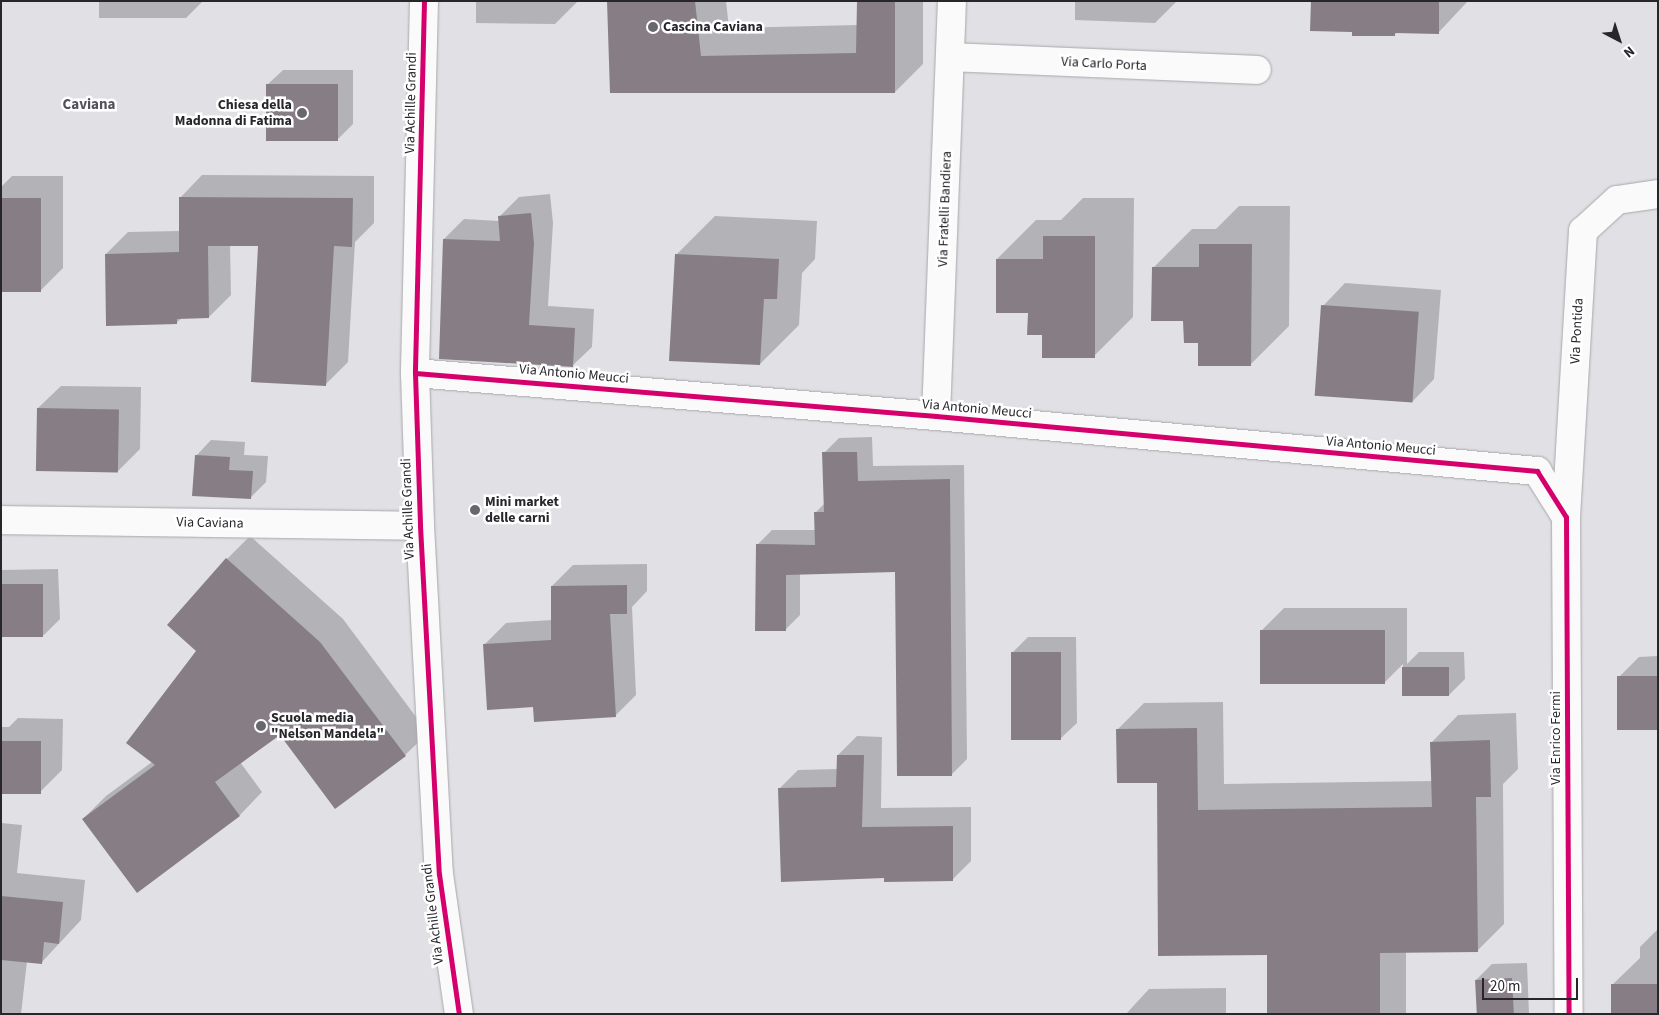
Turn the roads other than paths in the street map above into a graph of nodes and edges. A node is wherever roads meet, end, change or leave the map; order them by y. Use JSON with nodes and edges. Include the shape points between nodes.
{"nodes":[{"id":1,"x":424,"y":1,"type":"edge"},
{"id":2,"x":952,"y":1,"type":"edge"},
{"id":3,"x":951,"y":57,"type":"junction"},
{"id":4,"x":1257,"y":70,"type":"dead end"},
{"id":5,"x":1658,"y":194,"type":"edge"},
{"id":6,"x":415,"y":373,"type":"junction"},
{"id":7,"x":936,"y":416,"type":"junction"},
{"id":8,"x":1566,"y":517,"type":"junction"},
{"id":9,"x":1,"y":520,"type":"edge"},
{"id":10,"x":420,"y":526,"type":"junction"},
{"id":11,"x":458,"y":1014,"type":"edge"},
{"id":12,"x":1569,"y":1014,"type":"edge"}],
"edges":[{"from":1,"to":6,"type":"street","name":"Via Achille Grandi"},
{"from":2,"to":3,"type":"street","name":"Via Fratelli Bandiera"},
{"from":3,"to":4,"type":"street","name":"Via Carlo Porta"},
{"from":3,"to":7,"type":"street","name":"Via Fratelli Bandiera"},
{"from":5,"to":8,"type":"street","name":"Via Pontida","via":[[1617,200],[1583,231]]},
{"from":6,"to":7,"type":"street","name":"Via Antonio Meucci"},
{"from":6,"to":10,"type":"street","name":"Via Achille Grandi"},
{"from":7,"to":8,"type":"street","name":"Via Antonio Meucci","via":[[1537,471]]},
{"from":8,"to":12,"type":"street","name":"Via Enrico Fermi"},
{"from":9,"to":10,"type":"street","name":"Via Caviana"},
{"from":10,"to":11,"type":"street","name":"Via Achille Grandi","via":[[438,874]]}]}
